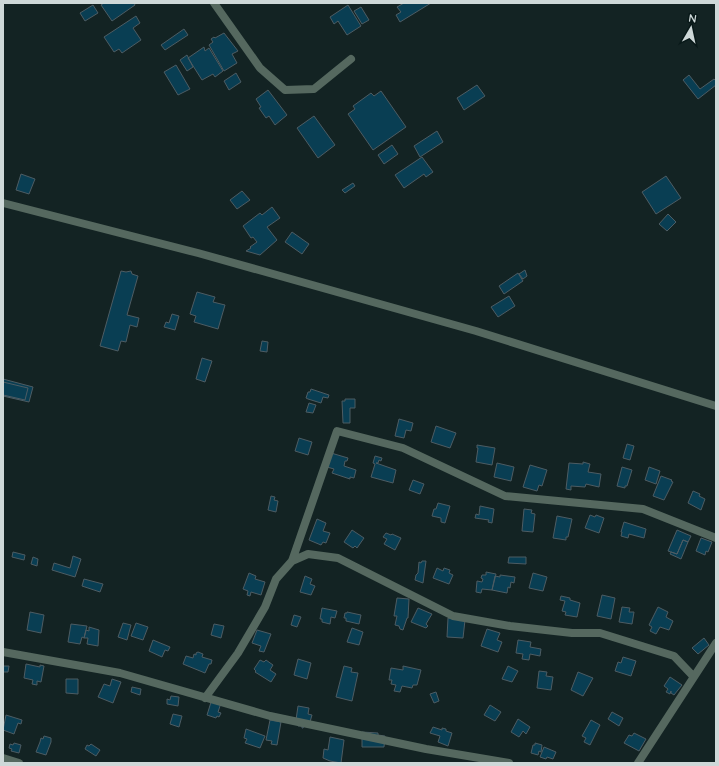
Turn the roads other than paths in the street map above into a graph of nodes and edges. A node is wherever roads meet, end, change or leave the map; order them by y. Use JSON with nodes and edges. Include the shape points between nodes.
{"nodes":[{"id":1,"x":214,"y":3,"type":"edge"},
{"id":2,"x":351,"y":59,"type":"dead end"},
{"id":3,"x":3,"y":203,"type":"edge"},
{"id":4,"x":716,"y":406,"type":"edge"},
{"id":5,"x":716,"y":538,"type":"edge"},
{"id":6,"x":292,"y":561,"type":"junction"},
{"id":7,"x":716,"y":643,"type":"edge"},
{"id":8,"x":3,"y":652,"type":"edge"},
{"id":9,"x":694,"y":676,"type":"junction"},
{"id":10,"x":205,"y":698,"type":"junction"},
{"id":11,"x":3,"y":758,"type":"edge"},
{"id":12,"x":19,"y":763,"type":"edge"},
{"id":13,"x":509,"y":763,"type":"edge"},
{"id":14,"x":638,"y":763,"type":"edge"}],
"edges":[{"from":1,"to":2,"type":"street","via":[[260,68],[285,90],[314,89]]},
{"from":3,"to":4,"type":"street","via":[[198,253],[476,331]]},
{"from":5,"to":6,"type":"street","via":[[643,509],[505,496],[403,448],[337,431]]},
{"from":6,"to":9,"type":"street","via":[[308,554],[338,558],[453,616],[510,626],[572,633],[600,633],[674,656]]},
{"from":6,"to":10,"type":"street","via":[[276,579],[265,607],[238,653]]},
{"from":7,"to":9,"type":"street"},
{"from":8,"to":10,"type":"street","via":[[120,673]]},
{"from":9,"to":14,"type":"street"},
{"from":10,"to":13,"type":"street","via":[[270,716],[426,749]]},
{"from":11,"to":12,"type":"street"}]}
